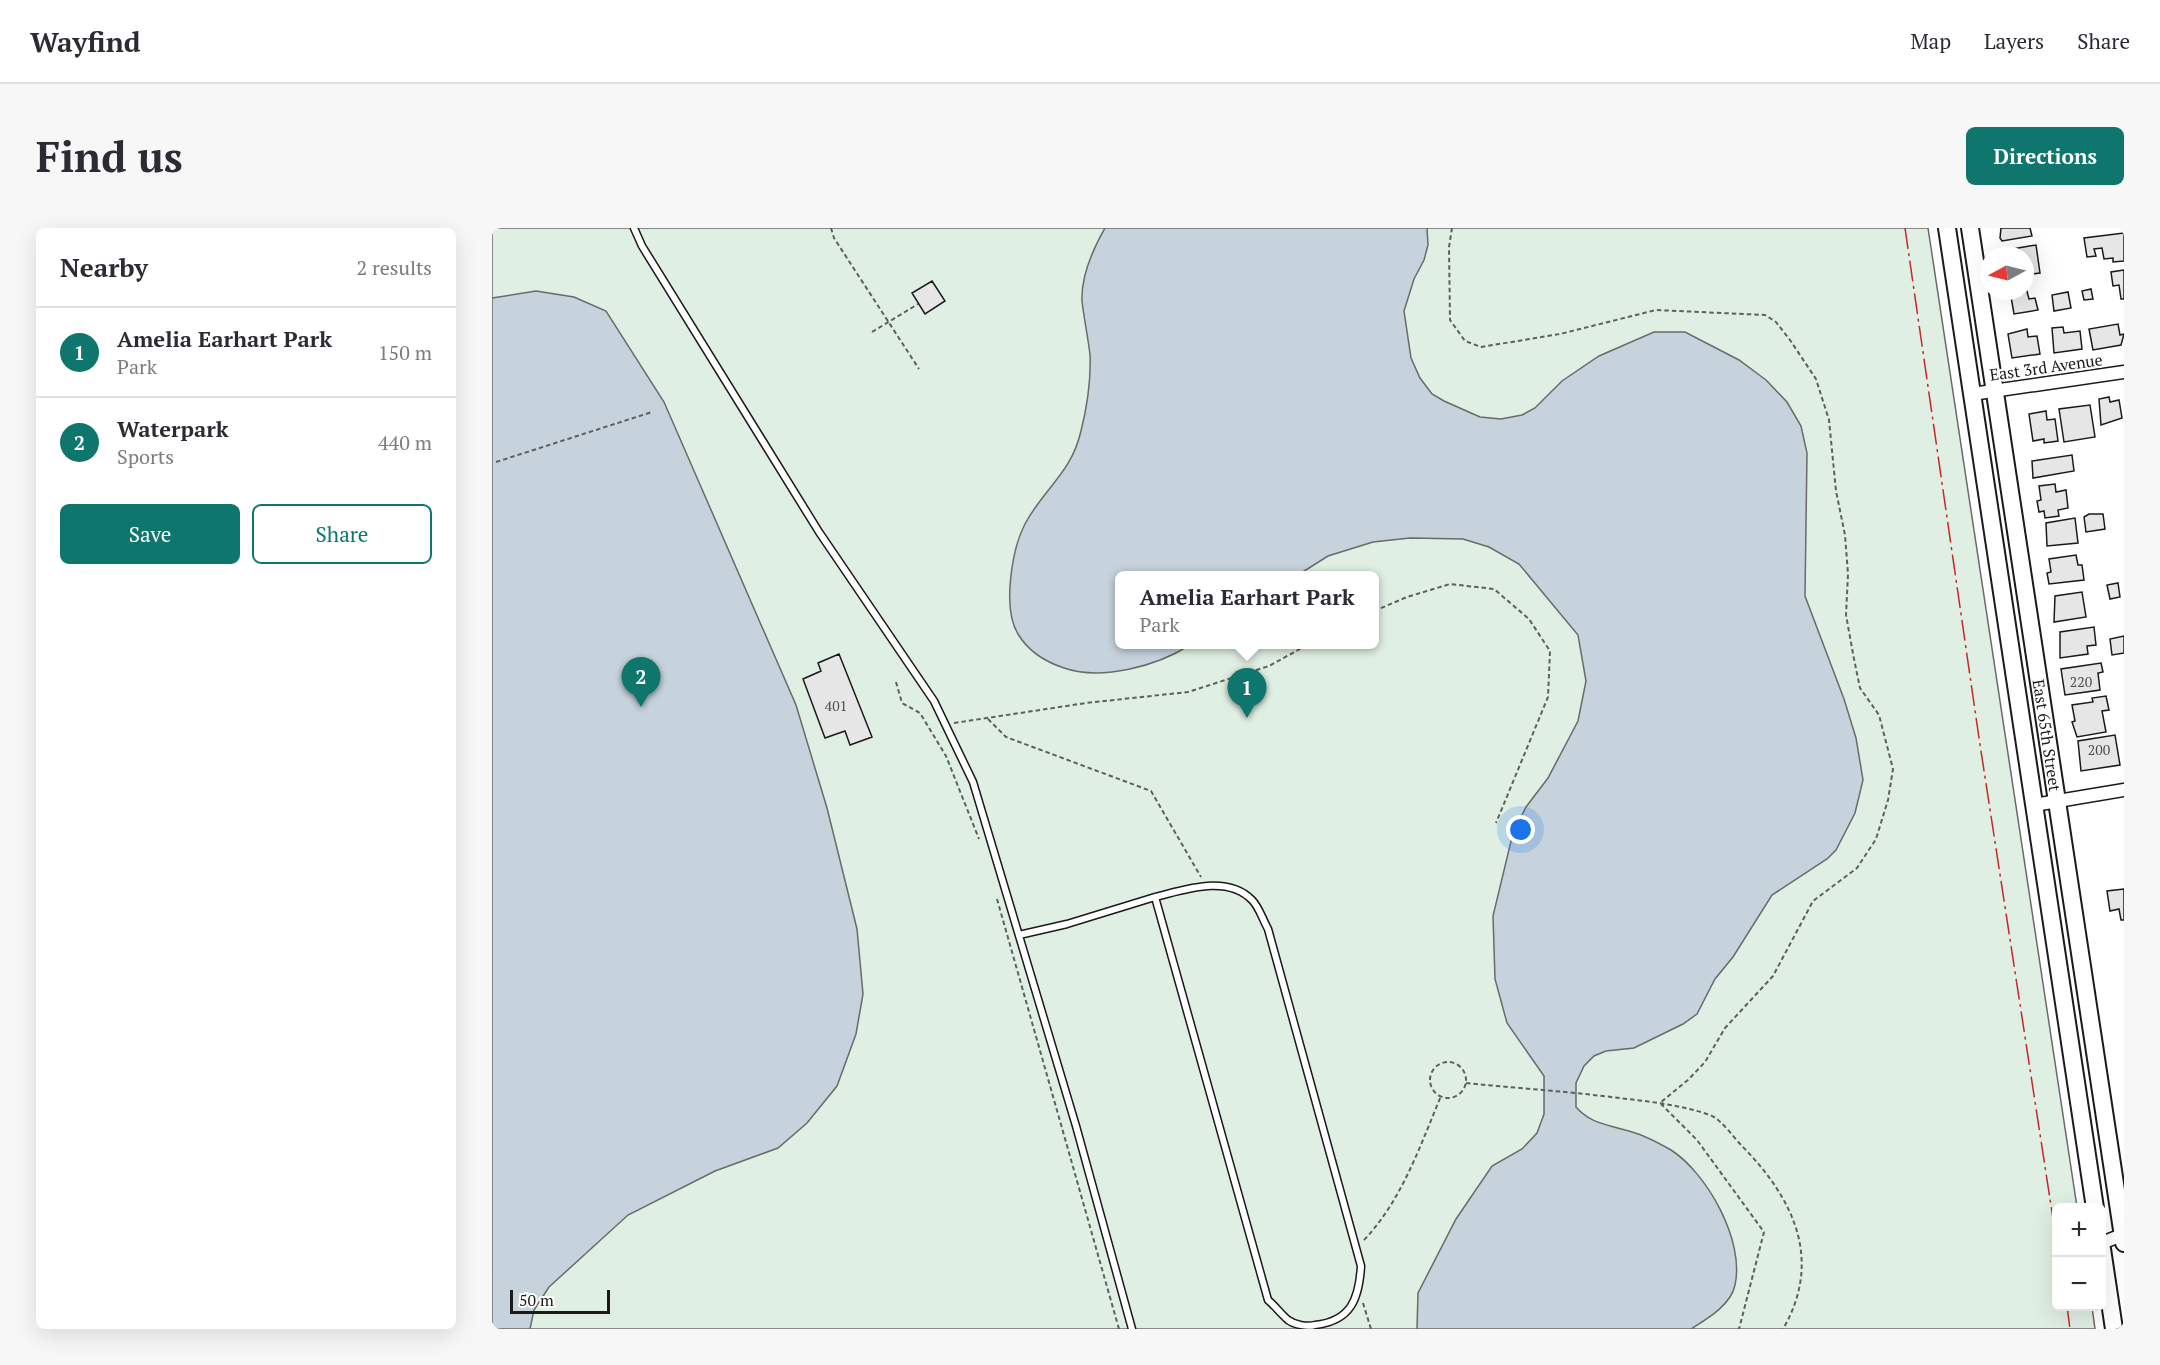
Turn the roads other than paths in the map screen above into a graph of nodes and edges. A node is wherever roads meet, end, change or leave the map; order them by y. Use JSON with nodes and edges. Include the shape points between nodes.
{"nodes":[{"id":1,"x":634,"y":228,"type":"edge"},
{"id":2,"x":1947,"y":228,"type":"edge"},
{"id":3,"x":1970,"y":228,"type":"edge"},
{"id":4,"x":2124,"y":372,"type":"edge"},
{"id":5,"x":1995,"y":391,"type":"junction"},
{"id":6,"x":1972,"y":394,"type":"junction"},
{"id":7,"x":2124,"y":790,"type":"edge"},
{"id":8,"x":2057,"y":801,"type":"junction"},
{"id":9,"x":2034,"y":805,"type":"junction"},
{"id":10,"x":1155,"y":897,"type":"junction"},
{"id":11,"x":1019,"y":935,"type":"junction"},
{"id":12,"x":2094,"y":1203,"type":"edge"},
{"id":13,"x":2124,"y":1240,"type":"edge"},
{"id":14,"x":2106,"y":1243,"type":"edge"},
{"id":15,"x":2103,"y":1257,"type":"edge"},
{"id":16,"x":1132,"y":1329,"type":"edge"},
{"id":17,"x":2114,"y":1329,"type":"edge"}],
"edges":[{"from":1,"to":11,"type":"lane","via":[[819,532],[934,701],[973,782]]},
{"from":2,"to":6,"type":"main road","name":"East 65th Street"},
{"from":3,"to":5,"type":"main road","name":"East 65th Street"},
{"from":4,"to":5,"type":"street","name":"East 3rd Avenue"},
{"from":5,"to":6,"type":"street","name":"East 3rd Avenue"},
{"from":5,"to":8,"type":"main road","name":"East 65th Street"},
{"from":6,"to":9,"type":"main road","name":"East 65th Street"},
{"from":7,"to":8,"type":"street"},
{"from":8,"to":9,"type":"street"},
{"from":8,"to":13,"type":"main road","name":"East 65th Street"},
{"from":9,"to":12,"type":"main road","name":"East 65th Street"},
{"from":10,"to":10,"type":"lane","via":[[1268,1300],[1290,1321],[1307,1326],[1331,1323],[1348,1311],[1359,1291],[1361,1266],[1268,929],[1253,900],[1238,891],[1205,885]]},
{"from":10,"to":11,"type":"lane"},
{"from":11,"to":16,"type":"lane"},
{"from":13,"to":14,"type":"street"},
{"from":15,"to":17,"type":"main road"}]}
